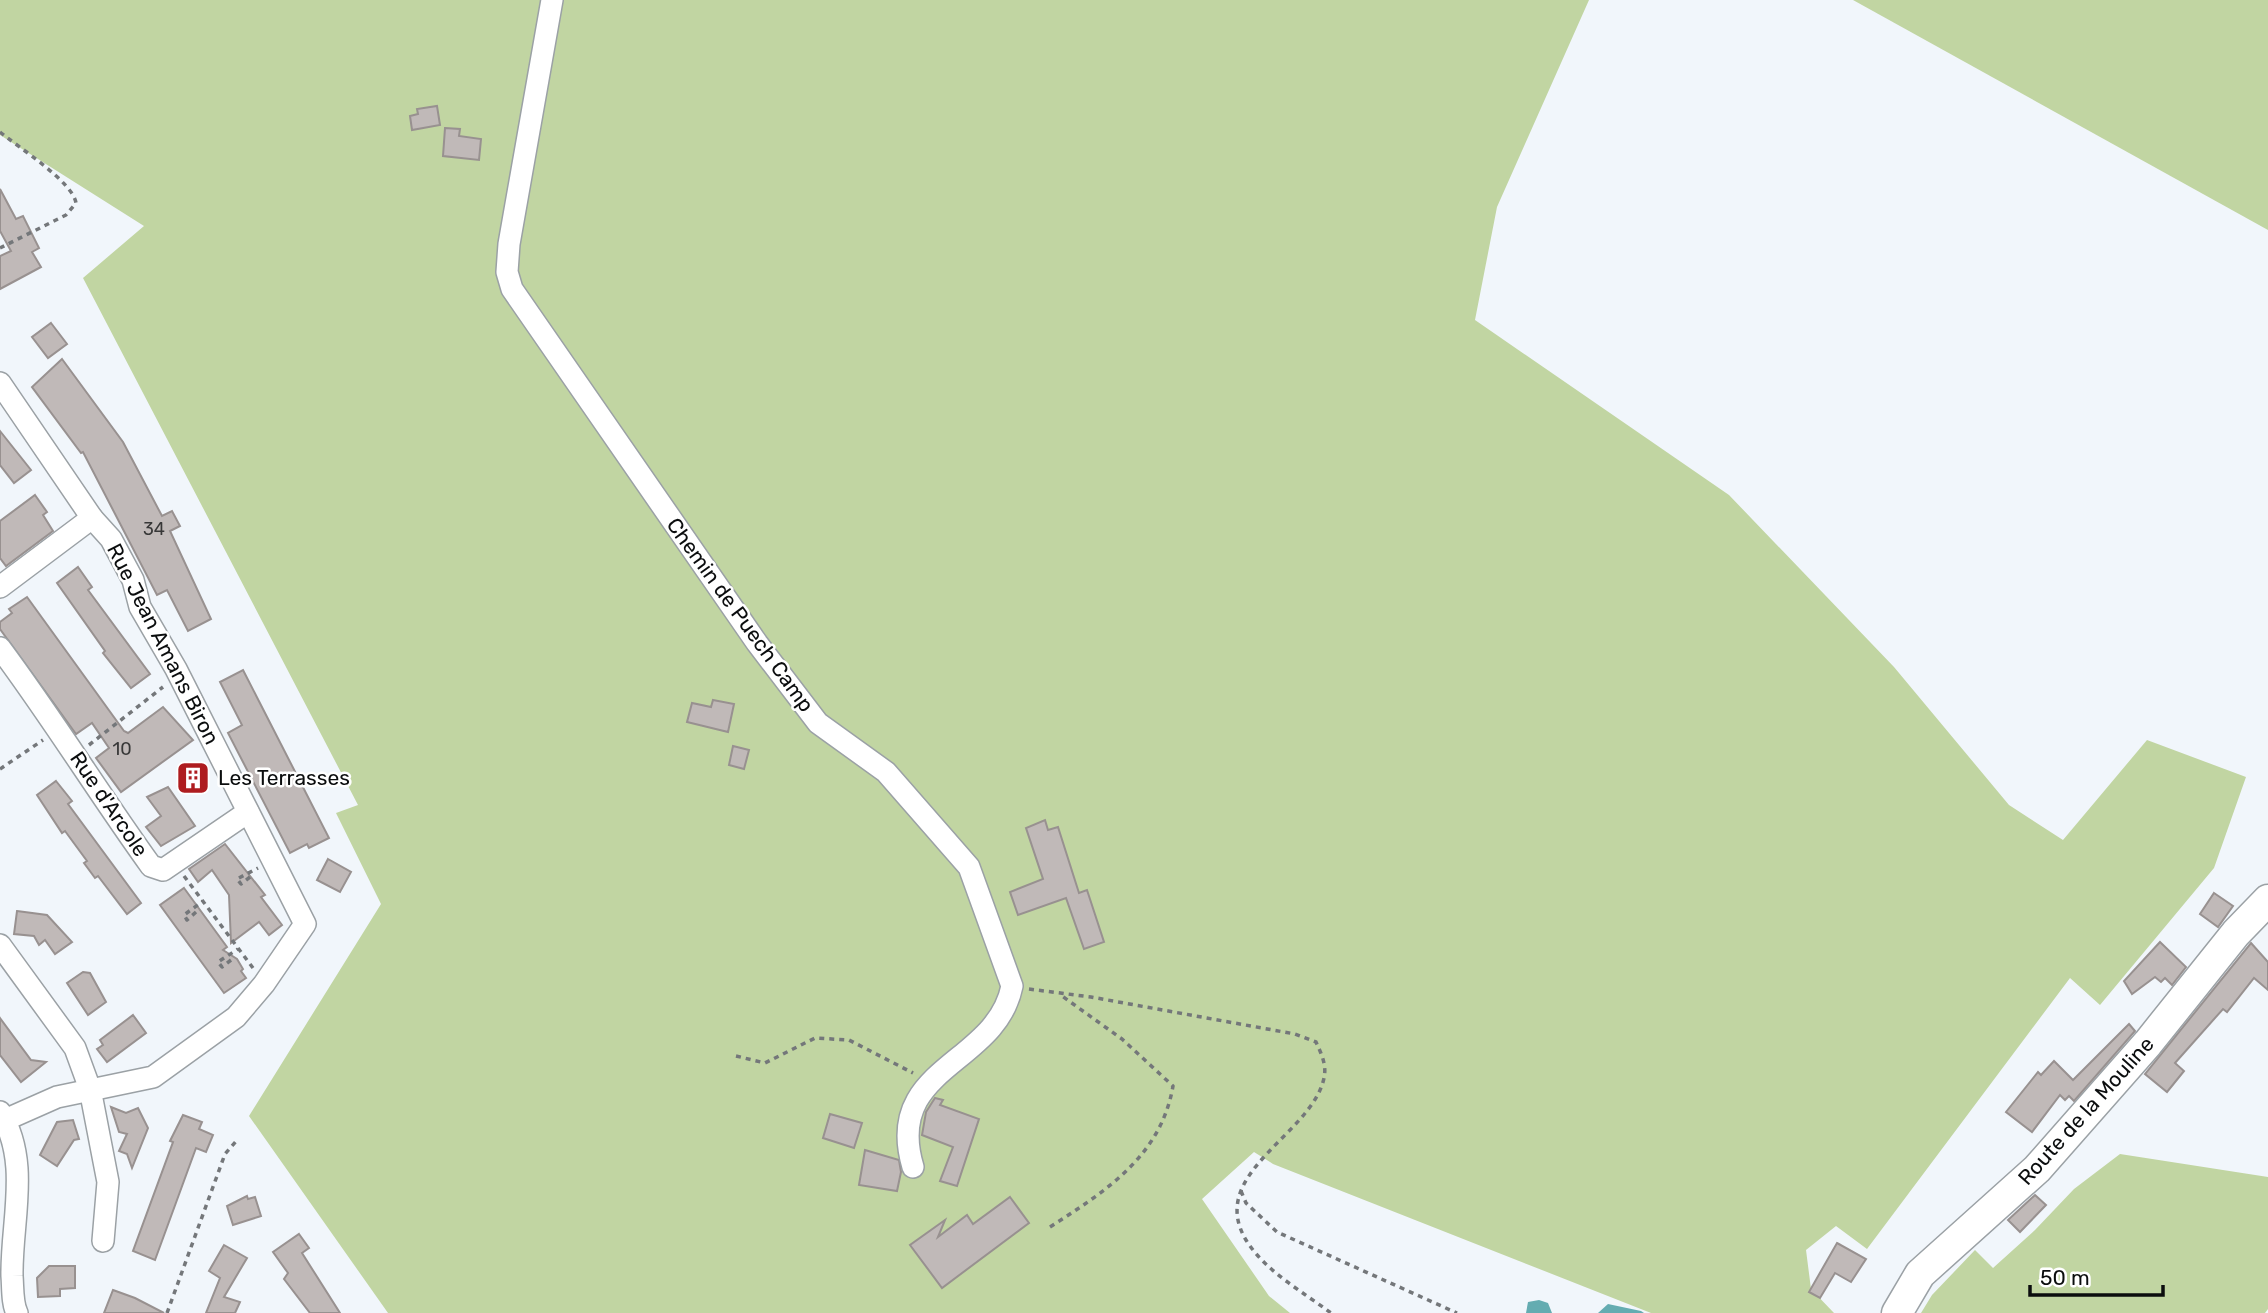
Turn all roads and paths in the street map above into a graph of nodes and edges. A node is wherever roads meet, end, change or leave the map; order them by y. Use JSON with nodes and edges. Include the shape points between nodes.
{"nodes":[{"id":1,"x":552,"y":0,"type":"edge"},
{"id":2,"x":0,"y":132,"type":"edge"},
{"id":3,"x":0,"y":248,"type":"edge"},
{"id":4,"x":0,"y":383,"type":"edge"},
{"id":5,"x":92,"y":518,"type":"junction"},
{"id":6,"x":0,"y":587,"type":"edge"},
{"id":7,"x":0,"y":648,"type":"edge"},
{"id":8,"x":179,"y":675,"type":"junction"},
{"id":9,"x":60,"y":729,"type":"junction"},
{"id":10,"x":76,"y":754,"type":"junction"},
{"id":11,"x":0,"y":769,"type":"edge"},
{"id":12,"x":248,"y":812,"type":"junction"},
{"id":13,"x":174,"y":862,"type":"junction"},
{"id":14,"x":2268,"y":900,"type":"edge"},
{"id":15,"x":203,"y":901,"type":"junction"},
{"id":16,"x":193,"y":908,"type":"dead end"},
{"id":17,"x":0,"y":945,"type":"edge"},
{"id":18,"x":238,"y":949,"type":"junction"},
{"id":19,"x":230,"y":959,"type":"dead end"},
{"id":20,"x":264,"y":984,"type":"junction"},
{"id":21,"x":1012,"y":986,"type":"junction"},
{"id":22,"x":1060,"y":995,"type":"junction"},
{"id":23,"x":737,"y":1056,"type":"dead end"},
{"id":24,"x":931,"y":1081,"type":"junction"},
{"id":25,"x":90,"y":1089,"type":"junction"},
{"id":26,"x":3,"y":1116,"type":"edge"},
{"id":27,"x":238,"y":1139,"type":"dead end"},
{"id":28,"x":912,"y":1167,"type":"dead end"},
{"id":29,"x":1241,"y":1189,"type":"junction"},
{"id":30,"x":1050,"y":1227,"type":"dead end"},
{"id":31,"x":103,"y":1241,"type":"dead end"},
{"id":32,"x":6,"y":1248,"type":"edge"},
{"id":33,"x":17,"y":1313,"type":"edge"},
{"id":34,"x":167,"y":1313,"type":"edge"},
{"id":35,"x":1331,"y":1313,"type":"edge"},
{"id":36,"x":1457,"y":1313,"type":"edge"},
{"id":37,"x":1897,"y":1313,"type":"edge"}],
"edges":[{"from":1,"to":21,"type":"street","name":"Chemin de Puech Camp","via":[[509,244],[507,272],[512,289],[749,632],[818,723],[886,772],[969,867]]},
{"from":2,"to":3,"type":"path","via":[[65,185],[76,203],[66,215]]},
{"from":4,"to":5,"type":"street","name":"Rue Jean Amans Biron"},
{"from":5,"to":6,"type":"street"},
{"from":5,"to":8,"type":"street","name":"Rue Jean Amans Biron","via":[[111,539],[133,580],[140,607]]},
{"from":7,"to":9,"type":"street","name":"Rue d'Arcole"},
{"from":8,"to":10,"type":"path"},
{"from":8,"to":12,"type":"street","name":"Rue Jean Amans Biron"},
{"from":9,"to":10,"type":"street","name":"Rue d'Arcole"},
{"from":9,"to":11,"type":"path"},
{"from":10,"to":13,"type":"street","name":"Rue d'Arcole","via":[[151,866],[163,870]]},
{"from":12,"to":13,"type":"street","name":"Rue d'Arcole"},
{"from":12,"to":20,"type":"street","name":"Rue Jean Amans Biron","via":[[305,924]]},
{"from":13,"to":15,"type":"path"},
{"from":14,"to":37,"type":"main road","name":"Route de la Mouline","via":[[2037,1169],[1920,1274]]},
{"from":15,"to":16,"type":"path","via":[[184,915],[187,920],[197,913]]},
{"from":15,"to":18,"type":"path"},
{"from":17,"to":25,"type":"street","via":[[75,1048]]},
{"from":18,"to":19,"type":"path","via":[[218,962],[222,967]]},
{"from":18,"to":20,"type":"path"},
{"from":20,"to":25,"type":"street","name":"Rue Jean Amans Biron","via":[[236,1017],[153,1077]]},
{"from":21,"to":22,"type":"path"},
{"from":21,"to":24,"type":"street","via":[[1009,1003],[993,1029]]},
{"from":22,"to":29,"type":"path","via":[[1295,1034],[1315,1042],[1323,1058],[1324,1077],[1313,1103]]},
{"from":22,"to":30,"type":"path","via":[[1122,1039],[1173,1086],[1168,1115],[1145,1153],[1097,1196]]},
{"from":23,"to":24,"type":"path","via":[[765,1063],[815,1038],[849,1040]]},
{"from":24,"to":28,"type":"street","via":[[914,1103],[906,1146]]},
{"from":25,"to":26,"type":"street","name":"Rue Jean Amans Biron"},
{"from":25,"to":31,"type":"street","via":[[107,1182]]},
{"from":26,"to":32,"type":"street","via":[[17,1156],[19,1200]]},
{"from":27,"to":34,"type":"path","via":[[225,1154]]},
{"from":29,"to":35,"type":"path","via":[[1238,1223],[1247,1240],[1264,1262]]},
{"from":29,"to":36,"type":"path","via":[[1246,1203],[1277,1232]]},
{"from":32,"to":33,"type":"street"}]}
